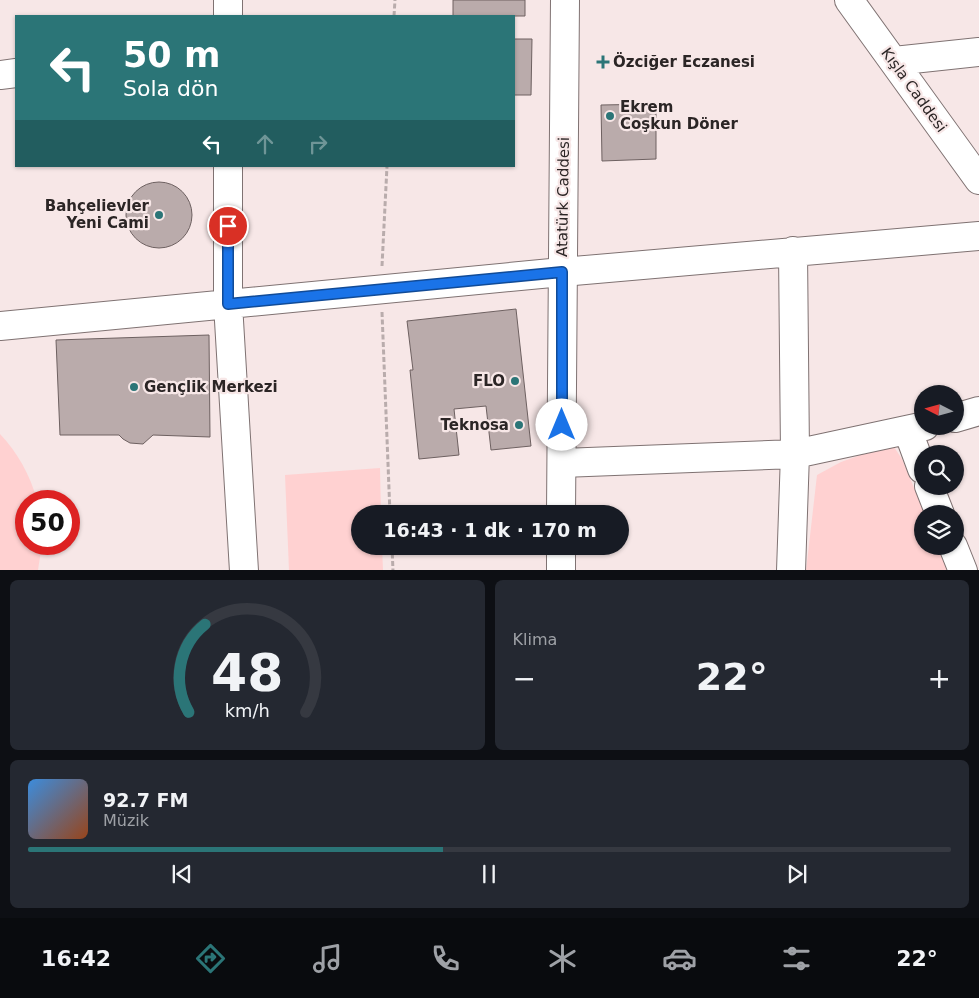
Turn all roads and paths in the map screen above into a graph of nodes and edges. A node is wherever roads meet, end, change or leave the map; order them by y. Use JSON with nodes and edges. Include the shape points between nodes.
{"nodes":[{"id":1,"x":228,"y":0,"type":"edge"},
{"id":2,"x":395,"y":0,"type":"edge"},
{"id":3,"x":565,"y":0,"type":"edge"},
{"id":4,"x":850,"y":0,"type":"edge"},
{"id":5,"x":228,"y":15,"type":"edge"},
{"id":6,"x":394,"y":15,"type":"edge"},
{"id":7,"x":979,"y":52,"type":"edge"},
{"id":8,"x":894,"y":61,"type":"junction"},
{"id":9,"x":15,"y":73,"type":"edge"},
{"id":10,"x":0,"y":74,"type":"edge"},
{"id":11,"x":228,"y":167,"type":"edge"},
{"id":12,"x":387,"y":167,"type":"edge"},
{"id":13,"x":979,"y":180,"type":"edge"},
{"id":14,"x":979,"y":236,"type":"edge"},
{"id":15,"x":793,"y":251,"type":"junction"},
{"id":16,"x":562,"y":272,"type":"junction"},
{"id":17,"x":381,"y":289,"type":"junction"},
{"id":18,"x":228,"y":304,"type":"junction"},
{"id":19,"x":0,"y":326,"type":"edge"},
{"id":20,"x":979,"y":411,"type":"edge"},
{"id":21,"x":964,"y":415,"type":"edge"},
{"id":22,"x":914,"y":429,"type":"edge"},
{"id":23,"x":795,"y":454,"type":"junction"},
{"id":24,"x":562,"y":463,"type":"junction"},
{"id":25,"x":390,"y":505,"type":"edge"},
{"id":26,"x":562,"y":505,"type":"edge"},
{"id":27,"x":392,"y":555,"type":"edge"},
{"id":28,"x":561,"y":555,"type":"edge"},
{"id":29,"x":957,"y":555,"type":"edge"},
{"id":30,"x":244,"y":570,"type":"edge"},
{"id":31,"x":392,"y":570,"type":"edge"},
{"id":32,"x":561,"y":570,"type":"edge"},
{"id":33,"x":791,"y":570,"type":"edge"},
{"id":34,"x":963,"y":570,"type":"edge"}],
"edges":[{"from":1,"to":5,"type":"street"},
{"from":2,"to":6,"type":"path"},
{"from":3,"to":16,"type":"street","name":"Atatürk Caddesi"},
{"from":4,"to":8,"type":"street","name":"Kışla Caddesi"},
{"from":7,"to":8,"type":"street"},
{"from":8,"to":13,"type":"street","name":"Kışla Caddesi"},
{"from":9,"to":10,"type":"street"},
{"from":11,"to":18,"type":"street"},
{"from":12,"to":17,"type":"path"},
{"from":14,"to":15,"type":"street"},
{"from":15,"to":16,"type":"street"},
{"from":15,"to":23,"type":"street"},
{"from":16,"to":17,"type":"street"},
{"from":16,"to":24,"type":"street","name":"Atatürk Caddesi"},
{"from":17,"to":18,"type":"street"},
{"from":17,"to":25,"type":"path"},
{"from":18,"to":19,"type":"street"},
{"from":18,"to":30,"type":"street"},
{"from":20,"to":21,"type":"street"},
{"from":22,"to":23,"type":"street"},
{"from":23,"to":24,"type":"street"},
{"from":23,"to":33,"type":"street"},
{"from":24,"to":26,"type":"street","name":"Atatürk Caddesi"},
{"from":27,"to":31,"type":"path"},
{"from":28,"to":32,"type":"street"},
{"from":29,"to":34,"type":"street"}]}
